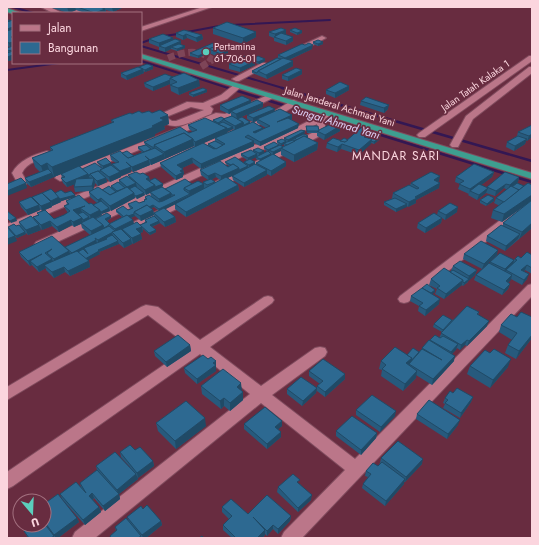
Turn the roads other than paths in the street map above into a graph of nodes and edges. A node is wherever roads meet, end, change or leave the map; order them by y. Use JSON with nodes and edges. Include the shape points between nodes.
{"nodes":[{"id":1,"x":44,"y":7,"type":"edge"},
{"id":2,"x":89,"y":7,"type":"edge"},
{"id":3,"x":210,"y":7,"type":"edge"},
{"id":4,"x":56,"y":12,"type":"edge"},
{"id":5,"x":76,"y":12,"type":"edge"},
{"id":6,"x":142,"y":28,"type":"edge"},
{"id":7,"x":322,"y":38,"type":"dead end"},
{"id":8,"x":143,"y":52,"type":"edge"},
{"id":9,"x":287,"y":54,"type":"edge"},
{"id":10,"x":532,"y":58,"type":"edge"},
{"id":11,"x":273,"y":61,"type":"edge"},
{"id":12,"x":532,"y":69,"type":"edge"},
{"id":13,"x":238,"y":83,"type":"junction"},
{"id":14,"x":267,"y":98,"type":"junction"},
{"id":15,"x":290,"y":105,"type":"junction"},
{"id":16,"x":204,"y":106,"type":"junction"},
{"id":17,"x":325,"y":116,"type":"junction"},
{"id":18,"x":366,"y":122,"type":"junction"},
{"id":19,"x":426,"y":132,"type":"junction"},
{"id":20,"x":457,"y":140,"type":"junction"},
{"id":21,"x":56,"y":150,"type":"edge"},
{"id":22,"x":532,"y":168,"type":"edge"},
{"id":23,"x":532,"y":176,"type":"edge"},
{"id":24,"x":60,"y":178,"type":"edge"},
{"id":25,"x":22,"y":182,"type":"edge"},
{"id":26,"x":532,"y":201,"type":"edge"},
{"id":27,"x":9,"y":225,"type":"edge"},
{"id":28,"x":115,"y":235,"type":"edge"},
{"id":29,"x":30,"y":249,"type":"edge"},
{"id":30,"x":532,"y":288,"type":"edge"},
{"id":31,"x":404,"y":299,"type":"dead end"},
{"id":32,"x":268,"y":300,"type":"dead end"},
{"id":33,"x":201,"y":348,"type":"junction"},
{"id":34,"x":320,"y":352,"type":"dead end"},
{"id":35,"x":7,"y":394,"type":"edge"},
{"id":36,"x":260,"y":395,"type":"junction"},
{"id":37,"x":357,"y":470,"type":"junction"},
{"id":38,"x":7,"y":481,"type":"edge"},
{"id":39,"x":81,"y":538,"type":"edge"},
{"id":40,"x":290,"y":538,"type":"edge"}],
"edges":[{"from":1,"to":4,"type":"street"},
{"from":2,"to":5,"type":"street"},
{"from":3,"to":6,"type":"street"},
{"from":7,"to":9,"type":"street"},
{"from":8,"to":13,"type":"highway","name":"Jalan Jenderal Achmad Yani"},
{"from":10,"to":19,"type":"street","name":"Jalan Tatah Kalaka 1"},
{"from":11,"to":13,"type":"street"},
{"from":12,"to":20,"type":"street","via":[[469,118]]},
{"from":13,"to":14,"type":"highway","name":"Jalan Jenderal Achmad Yani"},
{"from":13,"to":16,"type":"street"},
{"from":13,"to":18,"type":"highway","name":"Jalan Jenderal Achmad Yani"},
{"from":14,"to":15,"type":"highway","name":"Jalan Jenderal Achmad Yani"},
{"from":14,"to":24,"type":"street","via":[[226,117],[219,115]]},
{"from":15,"to":17,"type":"highway","name":"Jalan Jenderal Achmad Yani"},
{"from":15,"to":27,"type":"street","via":[[229,135]]},
{"from":16,"to":16,"type":"street","via":[[209,109],[208,112],[178,124],[170,124],[156,116],[190,104]]},
{"from":17,"to":18,"type":"highway","name":"Jalan Jenderal Achmad Yani"},
{"from":17,"to":28,"type":"street","via":[[321,130],[315,135]]},
{"from":17,"to":29,"type":"street","via":[[266,147],[255,147]]},
{"from":18,"to":19,"type":"highway","name":"Jalan Jenderal Achmad Yani"},
{"from":18,"to":23,"type":"highway","name":"Jalan Jenderal Achmad Yani"},
{"from":19,"to":20,"type":"highway","name":"Jalan Jenderal Achmad Yani"},
{"from":20,"to":22,"type":"highway","name":"Jalan Jenderal Achmad Yani"},
{"from":21,"to":25,"type":"street","via":[[19,168],[17,173]]},
{"from":26,"to":31,"type":"street"},
{"from":30,"to":37,"type":"street"},
{"from":32,"to":33,"type":"street"},
{"from":33,"to":35,"type":"street","via":[[153,310],[146,310]]},
{"from":33,"to":36,"type":"street"},
{"from":33,"to":38,"type":"street"},
{"from":34,"to":36,"type":"street"},
{"from":36,"to":37,"type":"street"},
{"from":36,"to":39,"type":"street"},
{"from":37,"to":40,"type":"street"}]}
